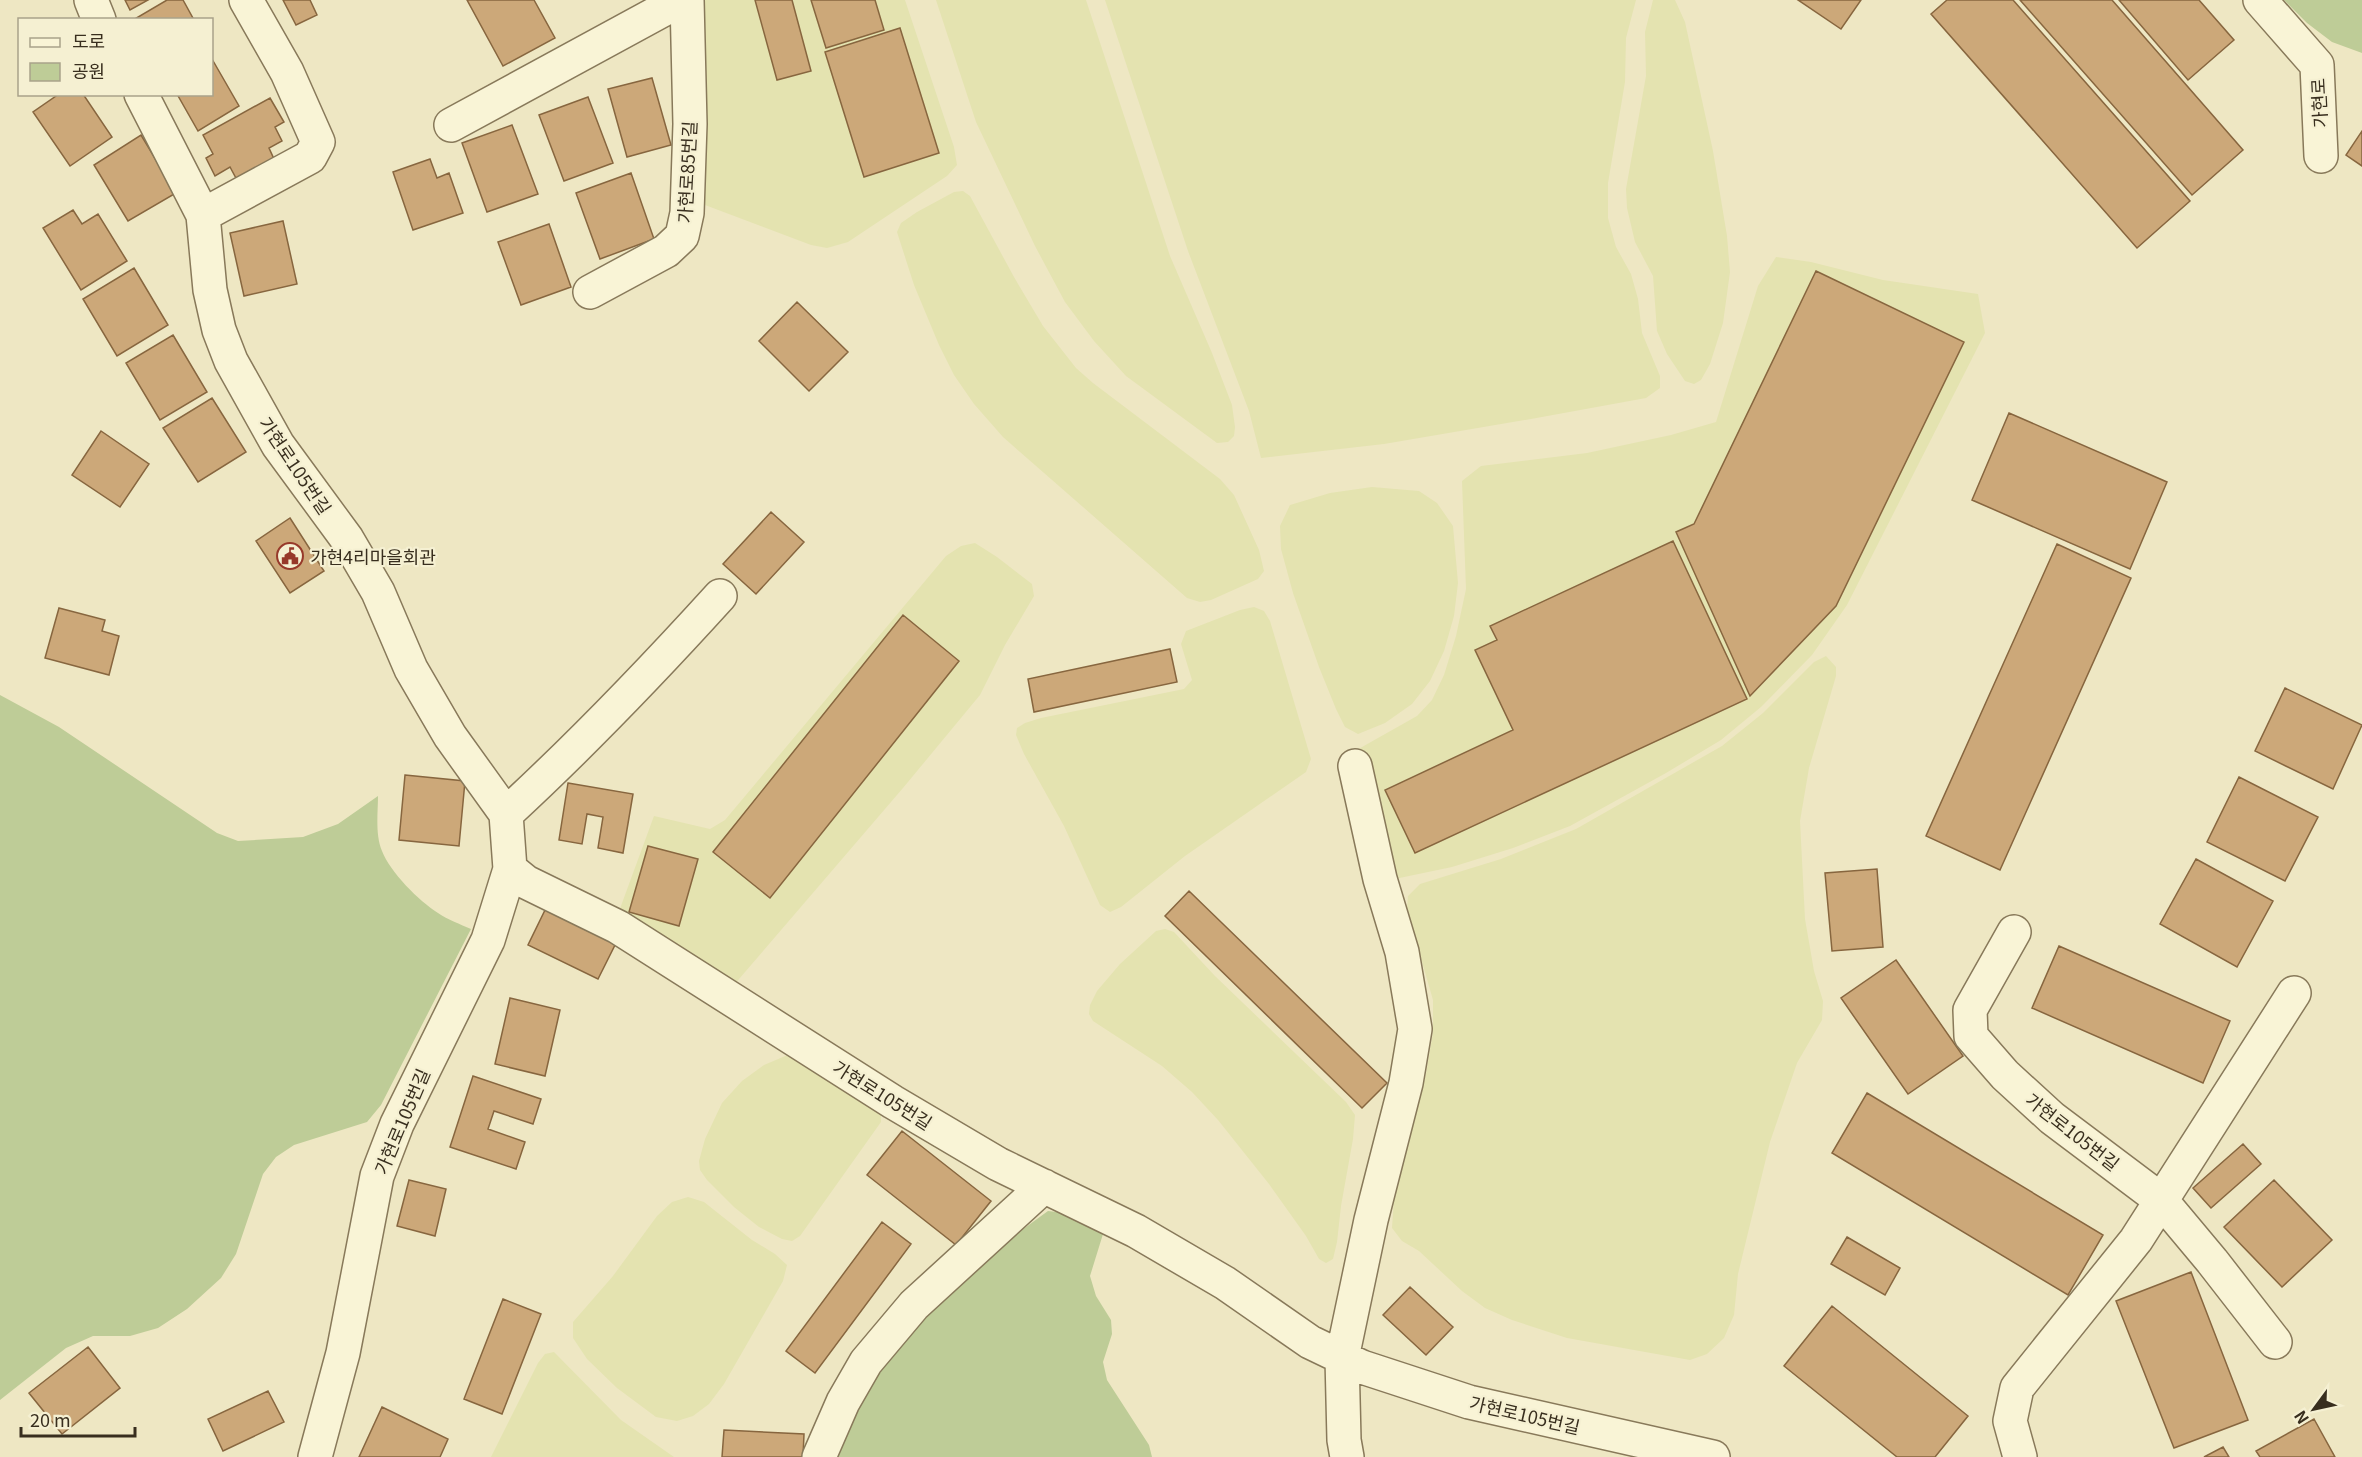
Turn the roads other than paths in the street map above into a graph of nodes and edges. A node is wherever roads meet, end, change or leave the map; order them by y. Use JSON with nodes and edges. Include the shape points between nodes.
{"nodes":[{"id":1,"x":91,"y":0,"type":"edge"},
{"id":2,"x":246,"y":0,"type":"edge"},
{"id":3,"x":681,"y":0,"type":"edge"},
{"id":4,"x":687,"y":0,"type":"edge"},
{"id":5,"x":2260,"y":0,"type":"edge"},
{"id":6,"x":98,"y":18,"type":"edge"},
{"id":7,"x":142,"y":96,"type":"edge"},
{"id":8,"x":451,"y":125,"type":"dead end"},
{"id":9,"x":2321,"y":156,"type":"dead end"},
{"id":10,"x":203,"y":215,"type":"junction"},
{"id":11,"x":590,"y":292,"type":"dead end"},
{"id":12,"x":720,"y":596,"type":"dead end"},
{"id":13,"x":1354,"y":766,"type":"dead end"},
{"id":14,"x":506,"y":814,"type":"junction"},
{"id":15,"x":510,"y":869,"type":"junction"},
{"id":16,"x":2014,"y":932,"type":"dead end"},
{"id":17,"x":2294,"y":993,"type":"dead end"},
{"id":18,"x":1044,"y":1185,"type":"junction"},
{"id":19,"x":2161,"y":1200,"type":"junction"},
{"id":20,"x":2275,"y":1342,"type":"dead end"},
{"id":21,"x":1342,"y":1358,"type":"junction"},
{"id":22,"x":315,"y":1457,"type":"edge"},
{"id":23,"x":819,"y":1457,"type":"edge"},
{"id":24,"x":1347,"y":1457,"type":"edge"},
{"id":25,"x":1713,"y":1457,"type":"edge"},
{"id":26,"x":2020,"y":1457,"type":"edge"}],
"edges":[{"from":1,"to":6,"type":"lane"},
{"from":2,"to":10,"type":"lane","via":[[287,72],[318,142],[310,157]]},
{"from":3,"to":8,"type":"lane"},
{"from":4,"to":11,"type":"lane","name":"가현로85번길","via":[[690,124],[687,213],[682,236],[666,251]]},
{"from":5,"to":9,"type":"lane","name":"가현로","via":[[2317,65]]},
{"from":7,"to":10,"type":"lane","name":"가현로105번길"},
{"from":10,"to":14,"type":"lane","name":"가현로105번길","via":[[210,290],[231,360],[278,445],[346,539],[378,592],[411,669],[450,736]]},
{"from":12,"to":14,"type":"lane","via":[[643,681]]},
{"from":13,"to":21,"type":"lane","via":[[1380,879],[1402,952],[1415,1029]]},
{"from":14,"to":15,"type":"lane","name":"가현로105번길"},
{"from":15,"to":18,"type":"lane","name":"가현로105번길","via":[[526,882],[618,927],[998,1164]]},
{"from":15,"to":22,"type":"lane","name":"가현로105번길","via":[[488,940],[397,1124],[376,1176],[343,1353]]},
{"from":16,"to":19,"type":"lane","name":"가현로105번길","via":[[1970,1010],[1971,1036],[2004,1074],[2052,1118]]},
{"from":17,"to":19,"type":"lane"},
{"from":18,"to":21,"type":"lane","name":"가현로105번길","via":[[1136,1231],[1215,1277],[1310,1342]]},
{"from":18,"to":23,"type":"lane","via":[[914,1305],[866,1362]]},
{"from":19,"to":20,"type":"lane","name":"가현로105번길"},
{"from":19,"to":26,"type":"lane","via":[[2136,1240],[2017,1388],[2010,1421]]},
{"from":21,"to":24,"type":"lane"},
{"from":21,"to":25,"type":"lane","name":"가현로105번길","via":[[1469,1402]]}]}
